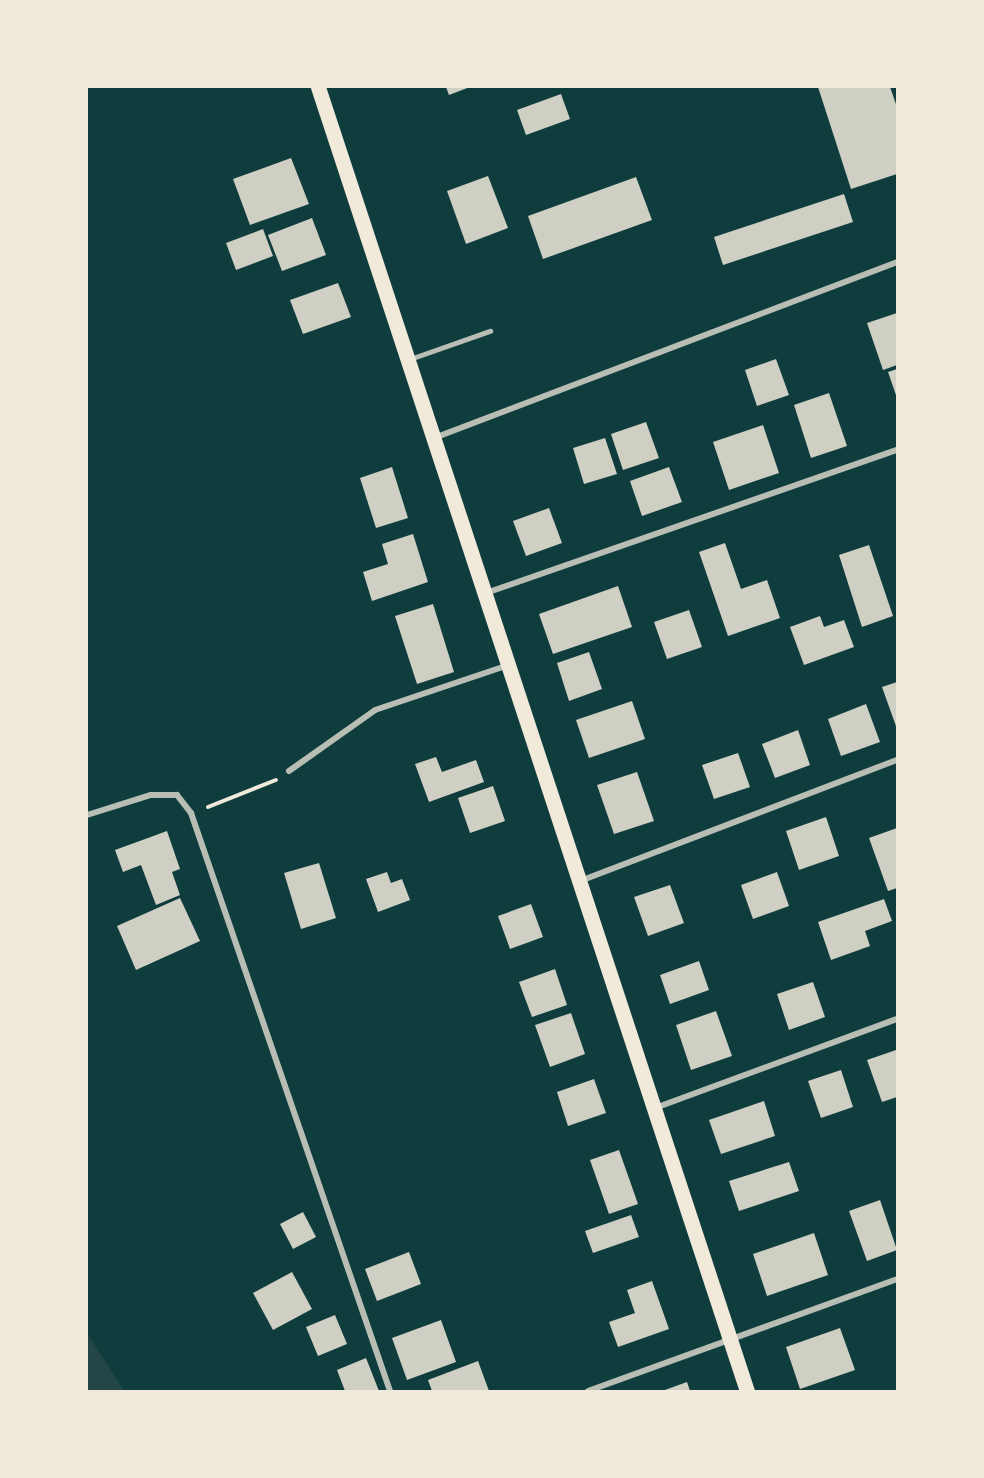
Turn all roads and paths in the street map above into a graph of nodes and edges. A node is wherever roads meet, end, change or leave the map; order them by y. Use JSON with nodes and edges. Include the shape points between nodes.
{"nodes":[{"id":1,"x":318,"y":87,"type":"edge"},
{"id":2,"x":897,"y":262,"type":"edge"},
{"id":3,"x":490,"y":331,"type":"dead end"},
{"id":4,"x":407,"y":361,"type":"junction"},
{"id":5,"x":433,"y":438,"type":"junction"},
{"id":6,"x":897,"y":450,"type":"edge"},
{"id":7,"x":486,"y":593,"type":"junction"},
{"id":8,"x":509,"y":665,"type":"junction"},
{"id":9,"x":897,"y":760,"type":"edge"},
{"id":10,"x":289,"y":771,"type":"joint"},
{"id":11,"x":191,"y":813,"type":"junction"},
{"id":12,"x":87,"y":815,"type":"edge"},
{"id":13,"x":579,"y":881,"type":"junction"},
{"id":14,"x":897,"y":1019,"type":"edge"},
{"id":15,"x":654,"y":1108,"type":"junction"},
{"id":16,"x":897,"y":1279,"type":"edge"},
{"id":17,"x":731,"y":1341,"type":"junction"},
{"id":18,"x":390,"y":1391,"type":"edge"},
{"id":19,"x":588,"y":1391,"type":"edge"},
{"id":20,"x":747,"y":1391,"type":"edge"}],
"edges":[{"from":1,"to":4,"type":"main road"},
{"from":2,"to":5,"type":"street"},
{"from":3,"to":4,"type":"lane"},
{"from":4,"to":5,"type":"main road"},
{"from":5,"to":7,"type":"main road"},
{"from":6,"to":7,"type":"street"},
{"from":7,"to":8,"type":"main road"},
{"from":8,"to":10,"type":"street","via":[[375,710]]},
{"from":8,"to":13,"type":"main road"},
{"from":9,"to":13,"type":"street"},
{"from":10,"to":11,"type":"path","via":[[271,784]]},
{"from":11,"to":12,"type":"street","via":[[177,795],[151,795]]},
{"from":11,"to":18,"type":"street"},
{"from":13,"to":15,"type":"main road"},
{"from":14,"to":15,"type":"street"},
{"from":15,"to":17,"type":"main road"},
{"from":16,"to":17,"type":"street"},
{"from":17,"to":19,"type":"street"},
{"from":17,"to":20,"type":"main road"}]}
